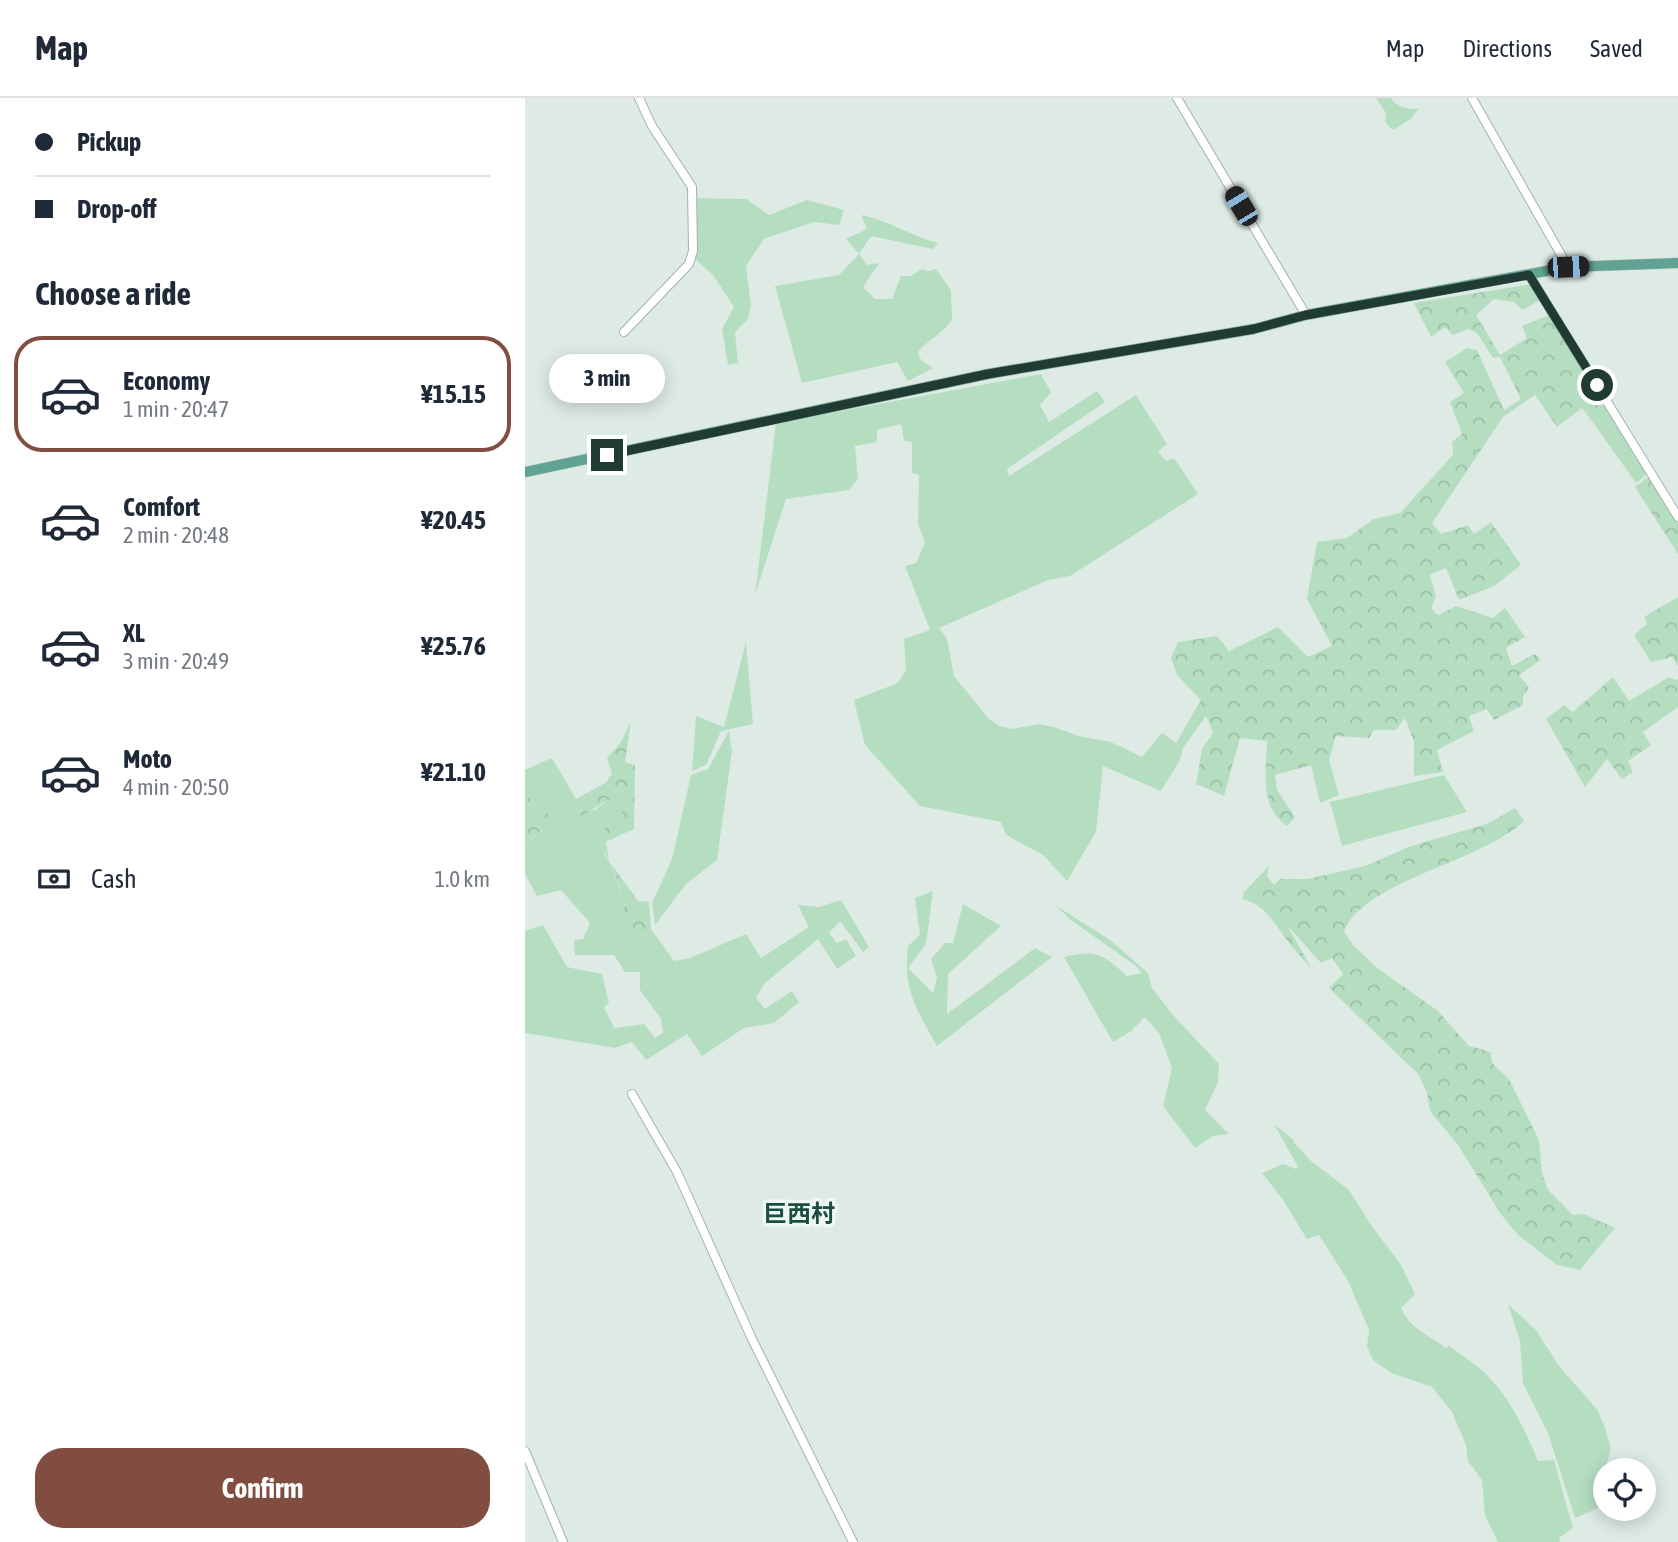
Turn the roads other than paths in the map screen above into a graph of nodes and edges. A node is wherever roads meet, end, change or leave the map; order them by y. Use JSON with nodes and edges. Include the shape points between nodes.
{"nodes":[{"id":1,"x":639,"y":98,"type":"edge"},
{"id":2,"x":1177,"y":98,"type":"edge"},
{"id":3,"x":1472,"y":98,"type":"edge"},
{"id":4,"x":1678,"y":263,"type":"edge"},
{"id":5,"x":1568,"y":267,"type":"junction"},
{"id":6,"x":1529,"y":275,"type":"junction"},
{"id":7,"x":1306,"y":315,"type":"junction"},
{"id":8,"x":624,"y":332,"type":"dead end"},
{"id":9,"x":525,"y":472,"type":"edge"},
{"id":10,"x":1678,"y":517,"type":"edge"},
{"id":11,"x":632,"y":1094,"type":"dead end"},
{"id":12,"x":525,"y":1451,"type":"edge"},
{"id":13,"x":563,"y":1542,"type":"edge"},
{"id":14,"x":853,"y":1542,"type":"edge"}],
"edges":[{"from":1,"to":8,"type":"street","via":[[692,187],[693,251],[689,264]]},
{"from":2,"to":7,"type":"street"},
{"from":3,"to":5,"type":"street"},
{"from":4,"to":5,"type":"main road"},
{"from":5,"to":6,"type":"main road"},
{"from":6,"to":7,"type":"main road"},
{"from":6,"to":10,"type":"street"},
{"from":7,"to":9,"type":"main road","via":[[1254,329],[988,374]]},
{"from":11,"to":14,"type":"street","via":[[677,1172]]},
{"from":12,"to":13,"type":"street"}]}
